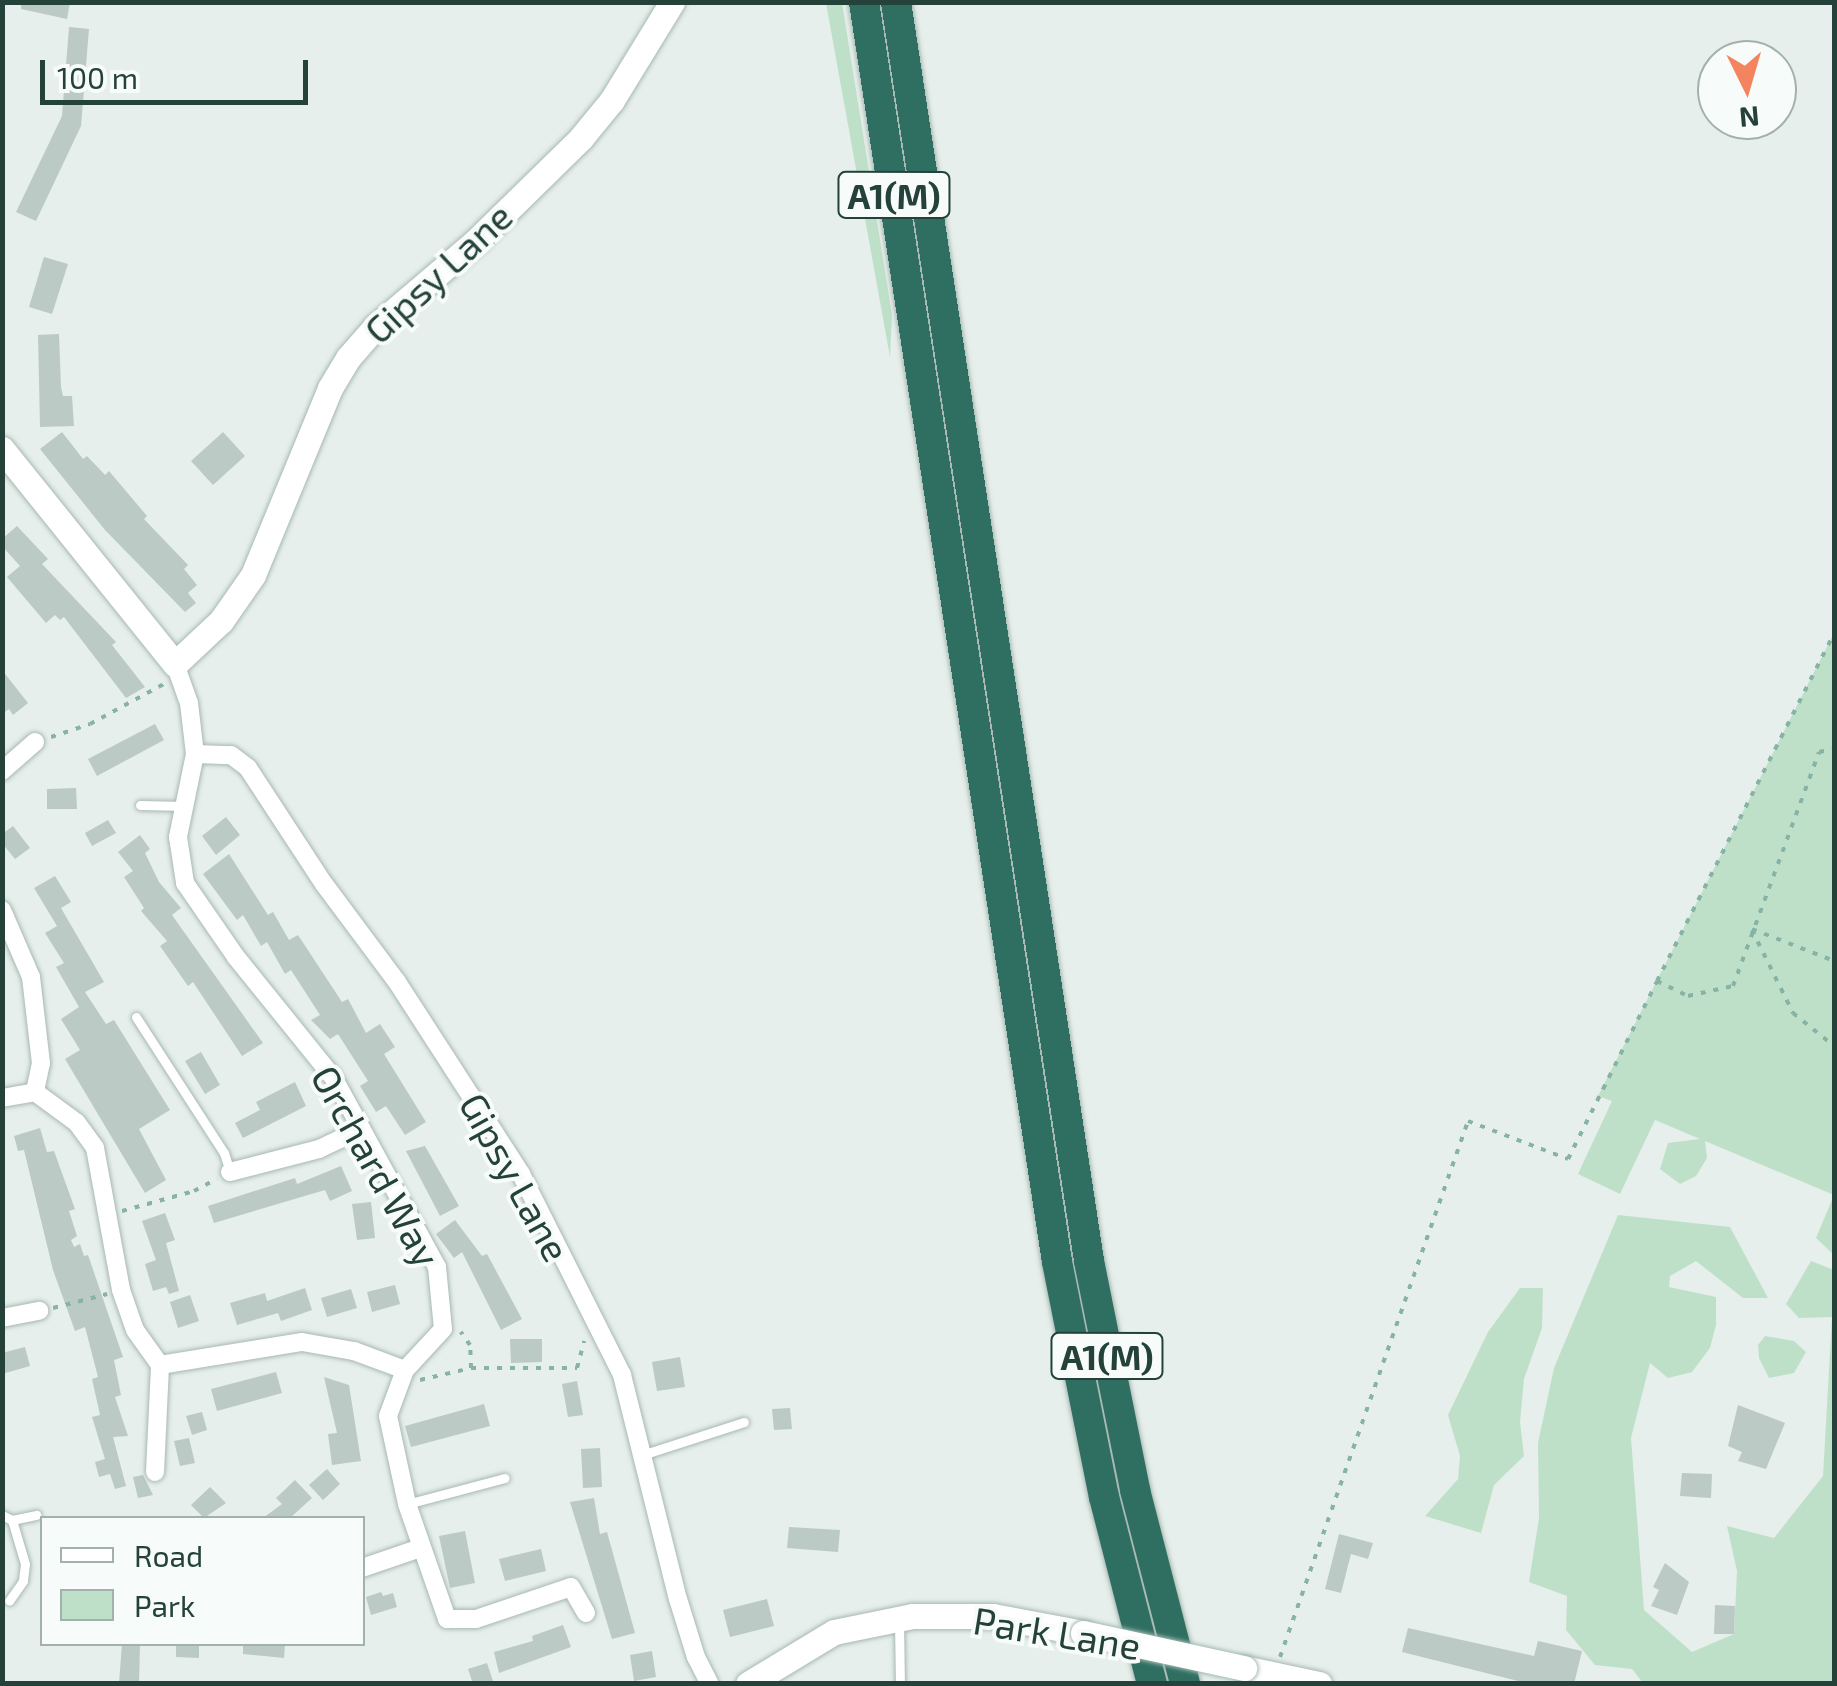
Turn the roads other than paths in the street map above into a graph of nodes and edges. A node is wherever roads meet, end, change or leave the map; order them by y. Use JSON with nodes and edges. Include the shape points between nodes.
{"nodes":[{"id":1,"x":672,"y":2,"type":"edge"},
{"id":2,"x":864,"y":2,"type":"edge"},
{"id":3,"x":896,"y":2,"type":"edge"},
{"id":4,"x":2,"y":449,"type":"edge"},
{"id":5,"x":178,"y":669,"type":"junction"},
{"id":6,"x":35,"y":742,"type":"road end"},
{"id":7,"x":195,"y":754,"type":"junction"},
{"id":8,"x":2,"y":771,"type":"edge"},
{"id":9,"x":140,"y":804,"type":"dead end"},
{"id":10,"x":186,"y":806,"type":"junction"},
{"id":11,"x":2,"y":910,"type":"edge"},
{"id":12,"x":136,"y":1017,"type":"dead end"},
{"id":13,"x":35,"y":1092,"type":"junction"},
{"id":14,"x":2,"y":1098,"type":"edge"},
{"id":15,"x":361,"y":1129,"type":"junction"},
{"id":16,"x":230,"y":1172,"type":"joint"},
{"id":17,"x":39,"y":1311,"type":"road end"},
{"id":18,"x":2,"y":1318,"type":"edge"},
{"id":19,"x":160,"y":1365,"type":"junction"},
{"id":20,"x":403,"y":1376,"type":"junction"},
{"id":21,"x":744,"y":1422,"type":"dead end"},
{"id":22,"x":645,"y":1454,"type":"junction"},
{"id":23,"x":155,"y":1472,"type":"dead end"},
{"id":24,"x":505,"y":1478,"type":"dead end"},
{"id":25,"x":407,"y":1504,"type":"junction"},
{"id":26,"x":36,"y":1515,"type":"dead end"},
{"id":27,"x":8,"y":1518,"type":"edge"},
{"id":28,"x":420,"y":1548,"type":"junction"},
{"id":29,"x":365,"y":1567,"type":"edge"},
{"id":30,"x":9,"y":1601,"type":"dead end"},
{"id":31,"x":586,"y":1613,"type":"dead end"},
{"id":32,"x":899,"y":1619,"type":"junction"},
{"id":33,"x":710,"y":1684,"type":"edge"},
{"id":34,"x":748,"y":1684,"type":"edge"},
{"id":35,"x":900,"y":1684,"type":"edge"},
{"id":36,"x":1152,"y":1684,"type":"edge"},
{"id":37,"x":1185,"y":1684,"type":"edge"},
{"id":38,"x":1319,"y":1684,"type":"edge"}],
"edges":[{"from":1,"to":5,"type":"street","name":"Gipsy Lane","via":[[581,138],[348,358],[253,575]]},
{"from":2,"to":36,"type":"highway","number":"A1(M)","via":[[1057,1262],[1104,1496]]},
{"from":3,"to":37,"type":"highway","number":"A1(M)","via":[[1089,1261]]},
{"from":4,"to":5,"type":"street"},
{"from":5,"to":7,"type":"street","name":"Orchard Way"},
{"from":6,"to":8,"type":"street"},
{"from":7,"to":10,"type":"street","name":"Orchard Way"},
{"from":7,"to":22,"type":"street","name":"Gipsy Lane","via":[[230,755],[259,783],[398,982],[511,1159],[622,1375]]},
{"from":9,"to":10,"type":"lane"},
{"from":10,"to":15,"type":"street","name":"Orchard Way","via":[[178,838],[185,883],[332,1077]]},
{"from":11,"to":13,"type":"street","via":[[32,976],[42,1064]]},
{"from":12,"to":16,"type":"lane"},
{"from":13,"to":14,"type":"street"},
{"from":13,"to":19,"type":"street","via":[[77,1123],[94,1148],[121,1290],[135,1330]]},
{"from":15,"to":16,"type":"street","via":[[319,1149]]},
{"from":15,"to":20,"type":"street","name":"Orchard Way","via":[[437,1268],[443,1329]]},
{"from":17,"to":18,"type":"street"},
{"from":19,"to":20,"type":"street","via":[[302,1342],[354,1351]]},
{"from":19,"to":23,"type":"street"},
{"from":20,"to":25,"type":"street","name":"Orchard Way","via":[[388,1416]]},
{"from":21,"to":22,"type":"lane"},
{"from":22,"to":33,"type":"street","name":"Gipsy Lane","via":[[678,1599]]},
{"from":24,"to":25,"type":"lane"},
{"from":25,"to":28,"type":"street","name":"Orchard Way"},
{"from":26,"to":27,"type":"lane"},
{"from":27,"to":30,"type":"lane","via":[[26,1564]]},
{"from":28,"to":29,"type":"street"},
{"from":28,"to":31,"type":"street","name":"Orchard Way","via":[[447,1619],[476,1619],[571,1587]]},
{"from":32,"to":34,"type":"street","name":"Park Lane","via":[[834,1632]]},
{"from":32,"to":35,"type":"lane"},
{"from":32,"to":38,"type":"street","name":"Park Lane","bridge":true,"via":[[993,1616]]}]}
